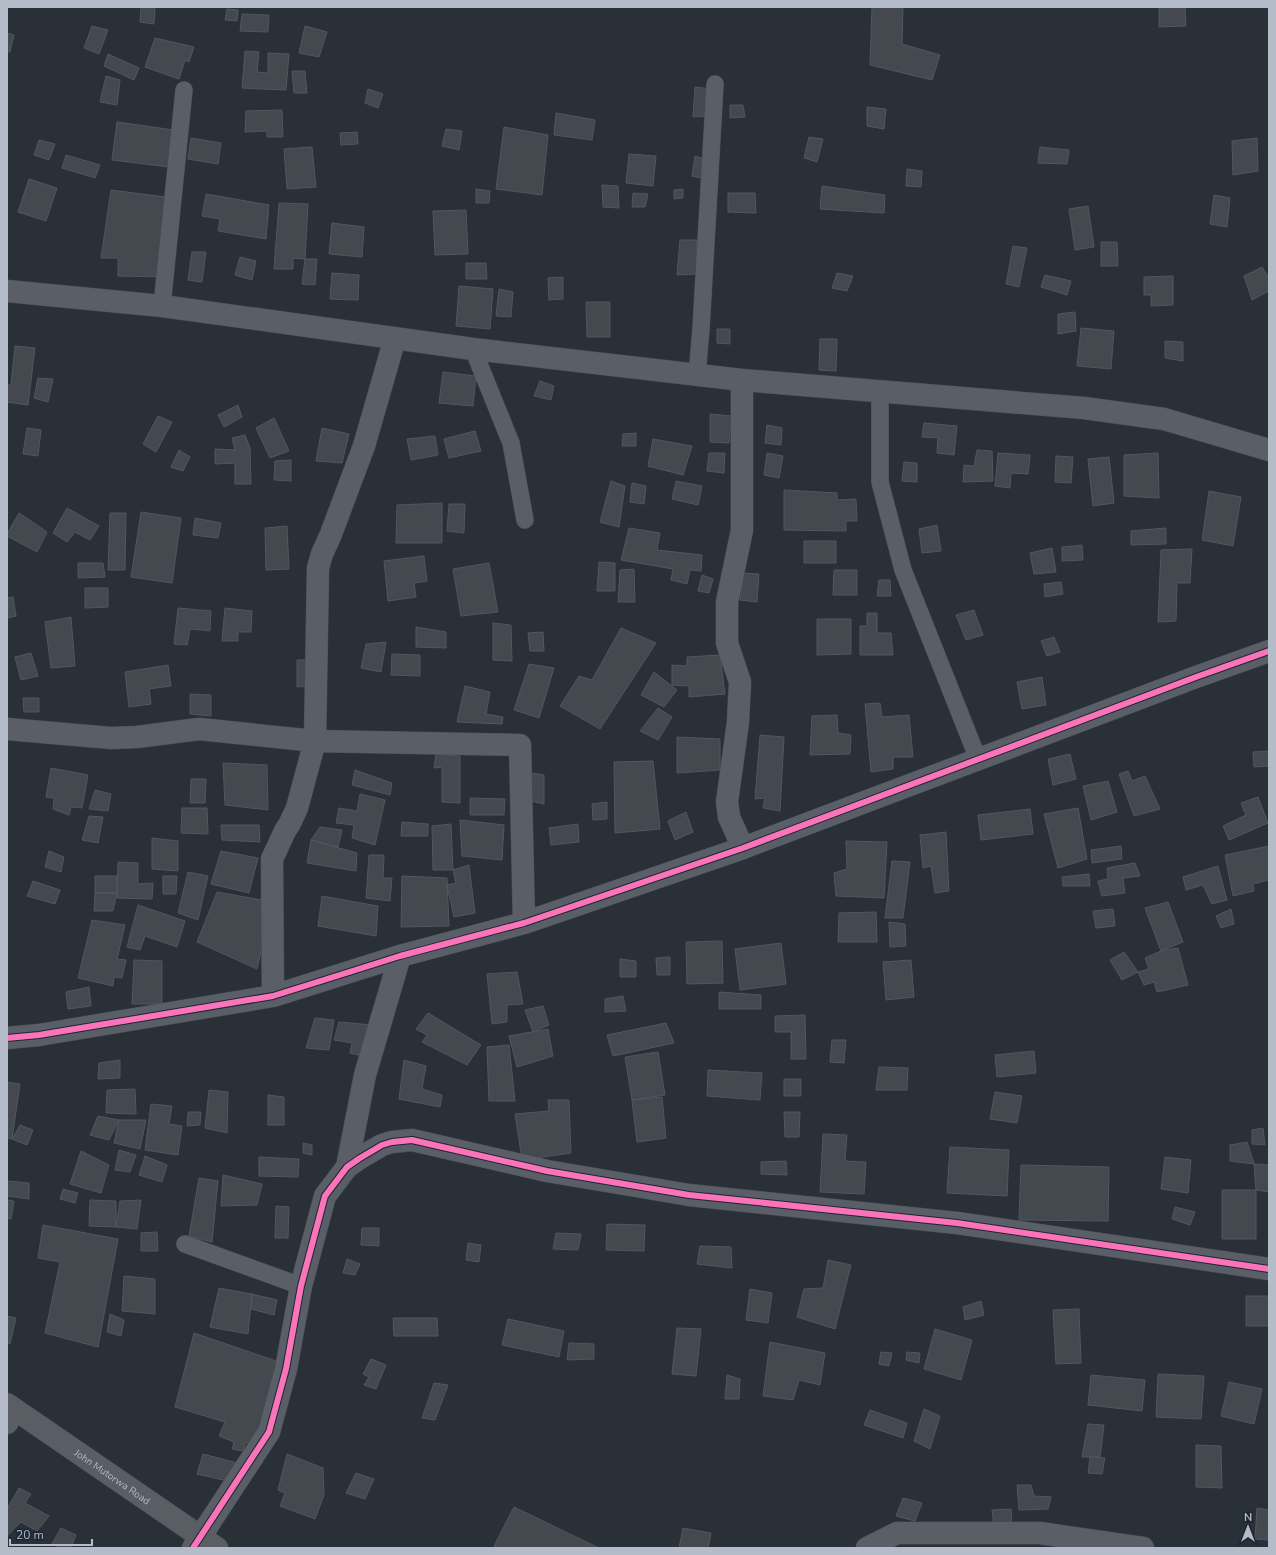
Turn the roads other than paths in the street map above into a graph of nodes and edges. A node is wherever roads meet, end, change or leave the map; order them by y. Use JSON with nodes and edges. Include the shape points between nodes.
{"nodes":[{"id":1,"x":715,"y":84,"type":"dead end"},
{"id":2,"x":184,"y":90,"type":"dead end"},
{"id":3,"x":7,"y":291,"type":"edge"},
{"id":4,"x":162,"y":306,"type":"junction"},
{"id":5,"x":395,"y":338,"type":"junction"},
{"id":6,"x":473,"y":349,"type":"junction"},
{"id":7,"x":696,"y":375,"type":"junction"},
{"id":8,"x":742,"y":380,"type":"junction"},
{"id":9,"x":880,"y":392,"type":"junction"},
{"id":10,"x":1269,"y":450,"type":"edge"},
{"id":11,"x":525,"y":520,"type":"dead end"},
{"id":12,"x":1269,"y":651,"type":"edge"},
{"id":13,"x":7,"y":729,"type":"edge"},
{"id":14,"x":316,"y":741,"type":"junction"},
{"id":15,"x":978,"y":759,"type":"junction"},
{"id":16,"x":743,"y":848,"type":"junction"},
{"id":17,"x":524,"y":923,"type":"junction"},
{"id":18,"x":400,"y":956,"type":"junction"},
{"id":19,"x":273,"y":996,"type":"junction"},
{"id":20,"x":7,"y":1038,"type":"edge"},
{"id":21,"x":347,"y":1167,"type":"junction"},
{"id":22,"x":185,"y":1244,"type":"dead end"},
{"id":23,"x":1269,"y":1269,"type":"edge"},
{"id":24,"x":301,"y":1286,"type":"junction"},
{"id":25,"x":10,"y":1412,"type":"edge"},
{"id":26,"x":204,"y":1544,"type":"edge"},
{"id":27,"x":867,"y":1548,"type":"edge"},
{"id":28,"x":1143,"y":1548,"type":"edge"}],
"edges":[{"from":1,"to":7,"type":"lane"},
{"from":2,"to":4,"type":"lane"},
{"from":3,"to":4,"type":"street"},
{"from":4,"to":5,"type":"street"},
{"from":5,"to":6,"type":"street"},
{"from":5,"to":14,"type":"street","via":[[364,446],[318,568]]},
{"from":6,"to":7,"type":"street"},
{"from":6,"to":11,"type":"lane","via":[[511,443]]},
{"from":7,"to":8,"type":"street"},
{"from":8,"to":9,"type":"street"},
{"from":8,"to":16,"type":"street","via":[[742,530],[726,602],[727,643],[740,682],[738,722],[727,802],[729,817]]},
{"from":9,"to":10,"type":"street","via":[[1084,408],[1139,415],[1164,419]]},
{"from":9,"to":15,"type":"lane","via":[[880,482],[901,563]]},
{"from":12,"to":15,"type":"street"},
{"from":13,"to":14,"type":"street","via":[[112,738],[199,729]]},
{"from":14,"to":17,"type":"street","via":[[520,745]]},
{"from":14,"to":19,"type":"street","via":[[297,808],[272,859]]},
{"from":15,"to":16,"type":"street"},
{"from":16,"to":17,"type":"street"},
{"from":17,"to":18,"type":"street"},
{"from":18,"to":19,"type":"street"},
{"from":18,"to":21,"type":"street","via":[[365,1075]]},
{"from":19,"to":20,"type":"street","via":[[39,1035]]},
{"from":21,"to":23,"type":"street","via":[[382,1144],[412,1140],[547,1171],[689,1195],[957,1223]]},
{"from":21,"to":24,"type":"street","via":[[325,1196]]},
{"from":22,"to":24,"type":"lane"},
{"from":24,"to":26,"type":"street","via":[[286,1368],[269,1432]]},
{"from":25,"to":26,"type":"street","name":"John Mutorwa Road"},
{"from":27,"to":28,"type":"street","via":[[897,1534],[1032,1533]]}]}
